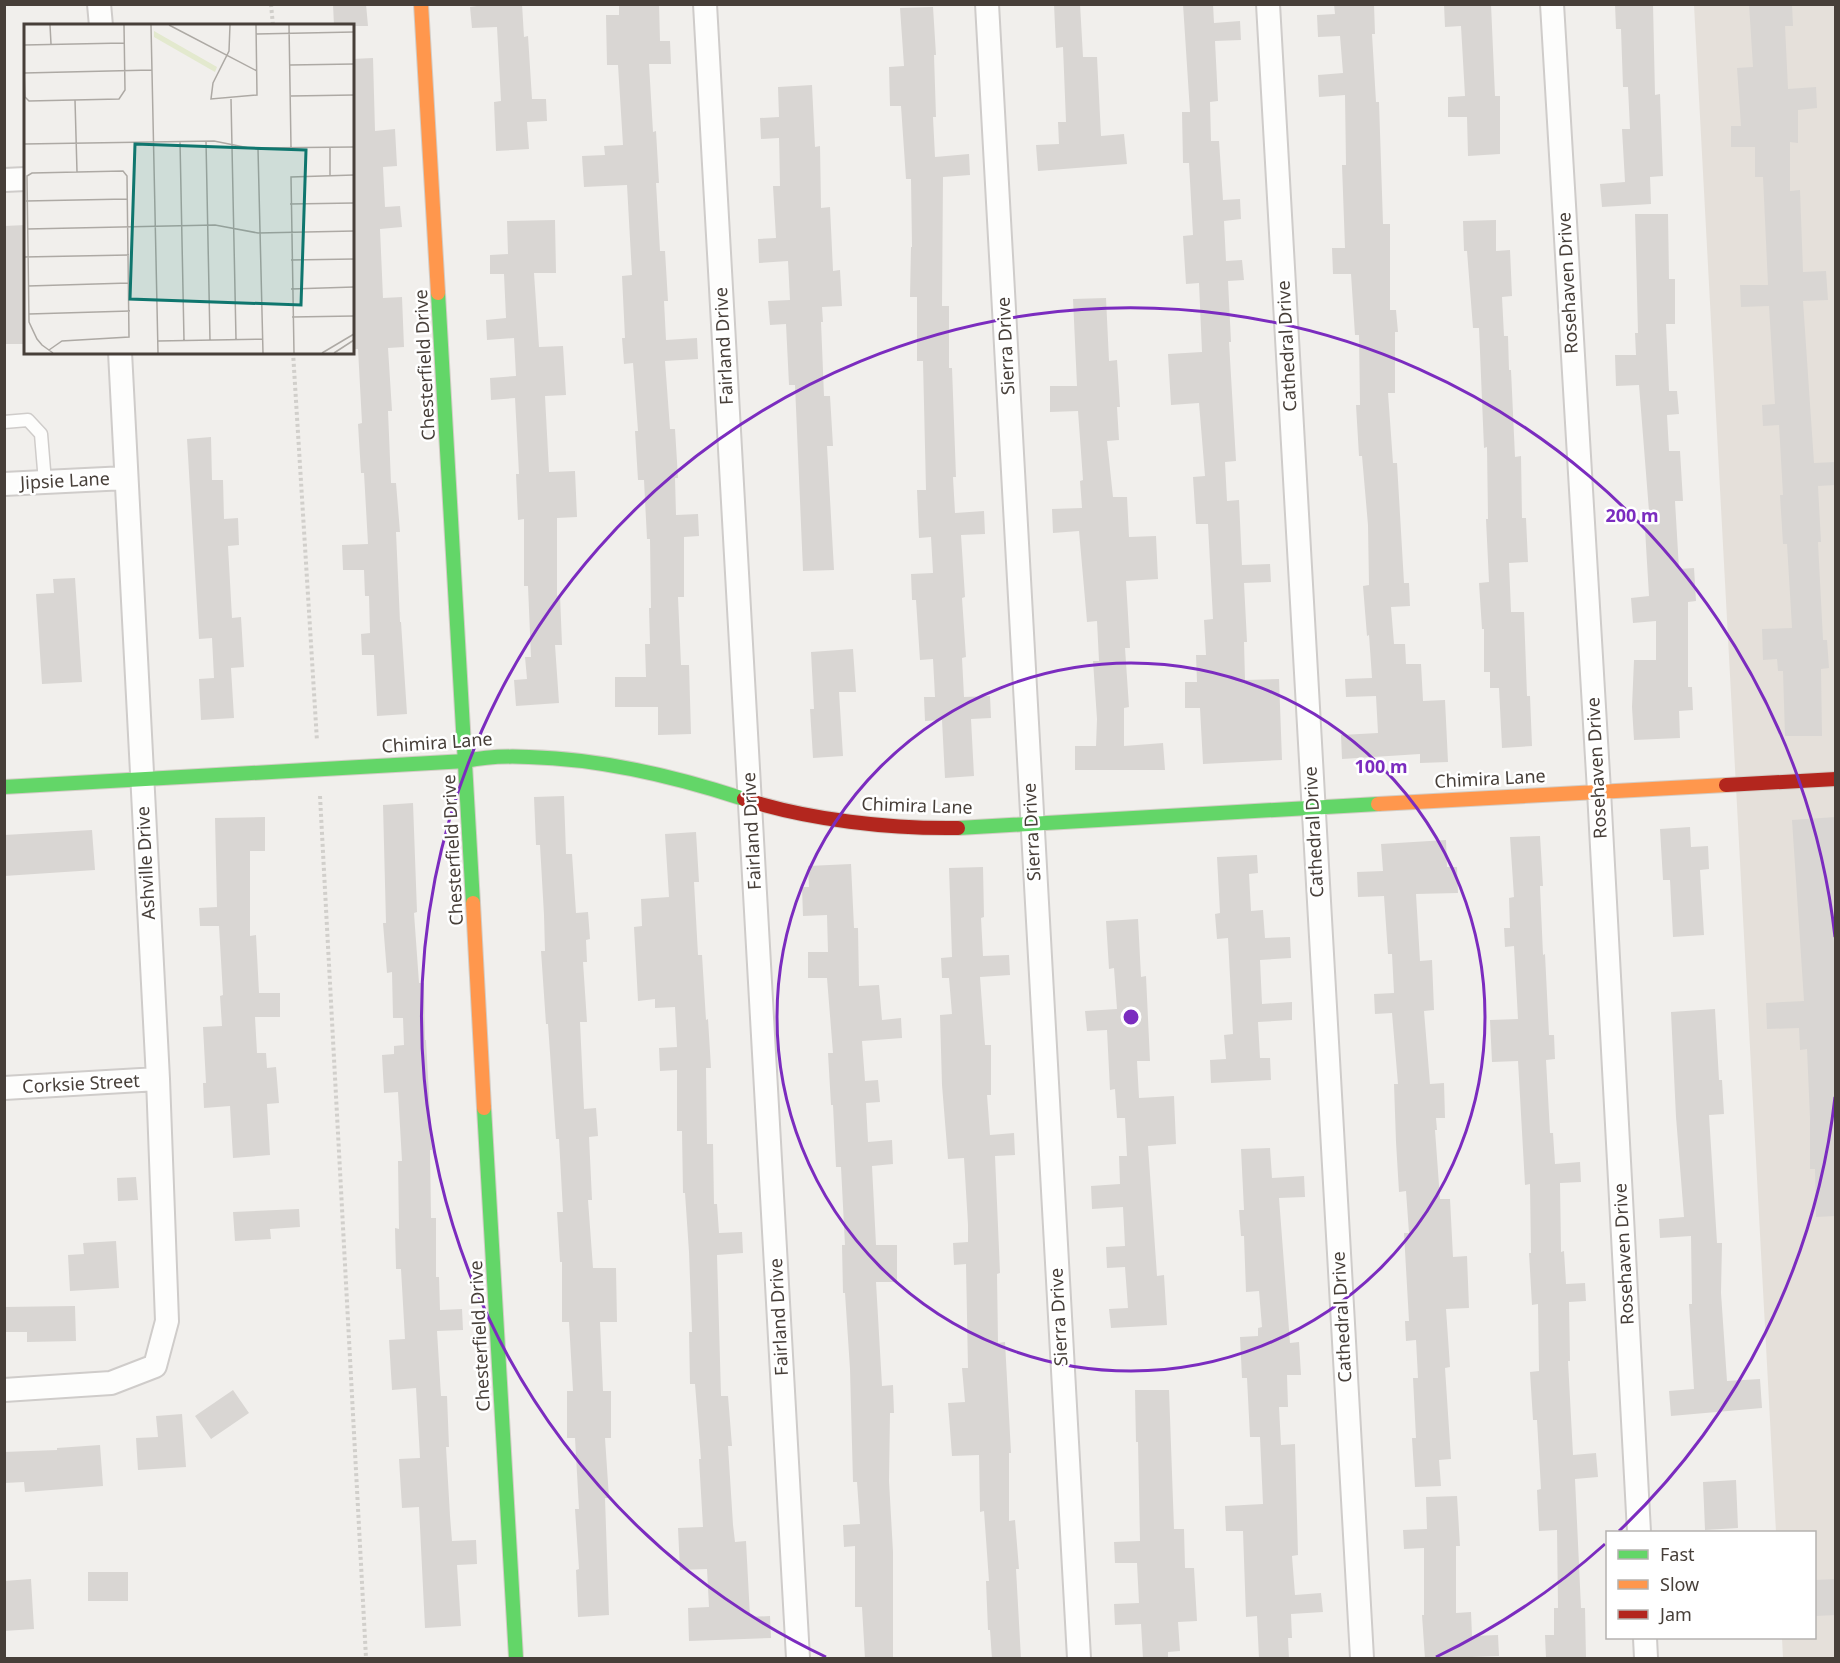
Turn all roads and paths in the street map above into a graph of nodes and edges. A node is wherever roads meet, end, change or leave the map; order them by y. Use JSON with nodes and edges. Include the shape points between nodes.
{"nodes":[{"id":1,"x":99,"y":4,"type":"edge"},
{"id":2,"x":272,"y":4,"type":"edge"},
{"id":3,"x":421,"y":4,"type":"edge"},
{"id":4,"x":705,"y":4,"type":"edge"},
{"id":5,"x":987,"y":4,"type":"edge"},
{"id":6,"x":1268,"y":4,"type":"edge"},
{"id":7,"x":1552,"y":4,"type":"edge"},
{"id":8,"x":101,"y":24,"type":"edge"},
{"id":9,"x":273,"y":24,"type":"edge"},
{"id":10,"x":24,"y":179,"type":"edge"},
{"id":11,"x":4,"y":180,"type":"edge"},
{"id":12,"x":120,"y":354,"type":"edge"},
{"id":13,"x":293,"y":354,"type":"edge"},
{"id":14,"x":4,"y":422,"type":"edge"},
{"id":15,"x":126,"y":478,"type":"junction"},
{"id":16,"x":45,"y":482,"type":"junction"},
{"id":17,"x":4,"y":484,"type":"edge"},
{"id":18,"x":466,"y":761,"type":"junction"},
{"id":19,"x":318,"y":768,"type":"junction"},
{"id":20,"x":1836,"y":778,"type":"edge"},
{"id":21,"x":141,"y":779,"type":"junction"},
{"id":22,"x":4,"y":787,"type":"edge"},
{"id":23,"x":1599,"y":791,"type":"junction"},
{"id":24,"x":751,"y":801,"type":"junction"},
{"id":25,"x":1312,"y":807,"type":"junction"},
{"id":26,"x":1032,"y":823,"type":"junction"},
{"id":27,"x":158,"y":1079,"type":"junction"},
{"id":28,"x":4,"y":1088,"type":"edge"},
{"id":29,"x":4,"y":1390,"type":"edge"},
{"id":30,"x":1639,"y":1531,"type":"edge"},
{"id":31,"x":1645,"y":1639,"type":"edge"},
{"id":32,"x":366,"y":1659,"type":"edge"},
{"id":33,"x":516,"y":1659,"type":"edge"},
{"id":34,"x":798,"y":1659,"type":"edge"},
{"id":35,"x":1079,"y":1659,"type":"edge"},
{"id":36,"x":1362,"y":1659,"type":"edge"},
{"id":37,"x":1646,"y":1659,"type":"edge"}],
"edges":[{"from":1,"to":8,"type":"street"},
{"from":2,"to":9,"type":"path"},
{"from":3,"to":18,"type":"street","name":"Chesterfield Drive"},
{"from":4,"to":24,"type":"street","name":"Fairland Drive"},
{"from":5,"to":26,"type":"street","name":"Sierra Drive"},
{"from":6,"to":25,"type":"street","name":"Cathedral Drive"},
{"from":7,"to":23,"type":"street","name":"Rosehaven Drive"},
{"from":10,"to":11,"type":"street"},
{"from":12,"to":15,"type":"street","name":"Ashville Drive"},
{"from":13,"to":19,"type":"path"},
{"from":14,"to":16,"type":"lane","via":[[28,420],[41,434]]},
{"from":15,"to":16,"type":"street","name":"Jipsie Lane"},
{"from":15,"to":21,"type":"street","name":"Ashville Drive"},
{"from":16,"to":17,"type":"street","name":"Jipsie Lane"},
{"from":18,"to":19,"type":"street","name":"Chimira Lane"},
{"from":18,"to":24,"type":"street","name":"Chimira Lane","via":[[488,756],[564,758],[626,767]]},
{"from":18,"to":33,"type":"street","name":"Chesterfield Drive"},
{"from":19,"to":21,"type":"street","name":"Chimira Lane"},
{"from":19,"to":32,"type":"path"},
{"from":20,"to":23,"type":"street","name":"Chimira Lane"},
{"from":21,"to":22,"type":"street","name":"Chimira Lane"},
{"from":21,"to":27,"type":"street","name":"Ashville Drive"},
{"from":23,"to":25,"type":"street","name":"Chimira Lane"},
{"from":23,"to":30,"type":"street","name":"Rosehaven Drive"},
{"from":24,"to":26,"type":"street","name":"Chimira Lane","via":[[889,826],[956,828]]},
{"from":24,"to":34,"type":"street","name":"Fairland Drive"},
{"from":25,"to":26,"type":"street","name":"Chimira Lane"},
{"from":25,"to":36,"type":"street","name":"Cathedral Drive"},
{"from":26,"to":35,"type":"street","name":"Sierra Drive"},
{"from":27,"to":28,"type":"street","name":"Corksie Street"},
{"from":27,"to":29,"type":"street","name":"Ashville Drive","via":[[167,1321],[155,1366],[111,1383]]},
{"from":31,"to":37,"type":"street"}]}
